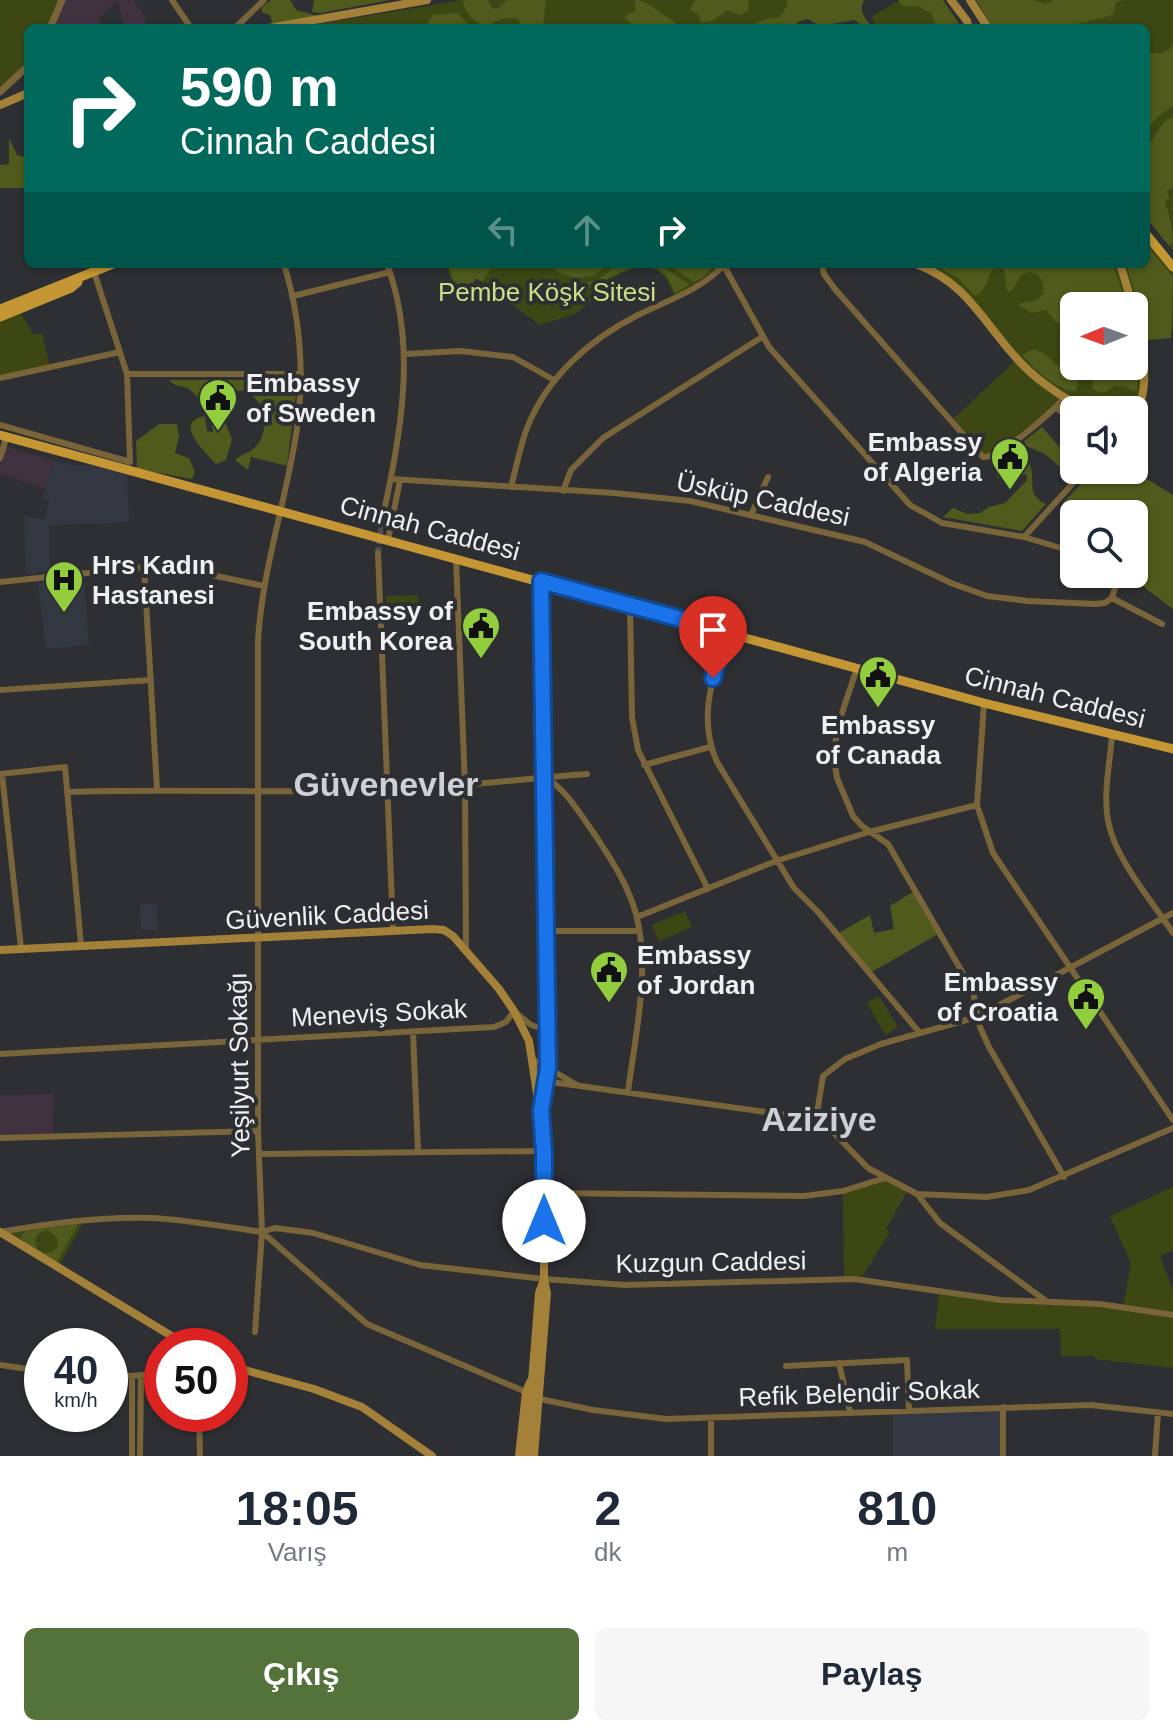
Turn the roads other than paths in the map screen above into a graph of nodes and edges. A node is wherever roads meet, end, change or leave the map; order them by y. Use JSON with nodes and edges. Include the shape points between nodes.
{"nodes":[{"id":1,"x":62,"y":0,"type":"edge"},
{"id":2,"x":172,"y":0,"type":"edge"},
{"id":3,"x":264,"y":0,"type":"edge"},
{"id":4,"x":427,"y":0,"type":"edge"},
{"id":5,"x":951,"y":0,"type":"edge"},
{"id":6,"x":970,"y":0,"type":"edge"},
{"id":7,"x":255,"y":3,"type":"edge"},
{"id":8,"x":52,"y":24,"type":"edge"},
{"id":9,"x":188,"y":24,"type":"edge"},
{"id":10,"x":238,"y":24,"type":"edge"},
{"id":11,"x":292,"y":24,"type":"edge"},
{"id":12,"x":968,"y":24,"type":"edge"},
{"id":13,"x":985,"y":24,"type":"edge"},
{"id":14,"x":24,"y":70,"type":"edge"},
{"id":15,"x":0,"y":92,"type":"edge"},
{"id":16,"x":24,"y":95,"type":"edge"},
{"id":17,"x":0,"y":105,"type":"edge"},
{"id":18,"x":1150,"y":239,"type":"edge"},
{"id":19,"x":1173,"y":267,"type":"edge"},
{"id":20,"x":104,"y":268,"type":"edge"},
{"id":21,"x":285,"y":268,"type":"edge"},
{"id":22,"x":388,"y":268,"type":"edge"},
{"id":23,"x":720,"y":268,"type":"edge"},
{"id":24,"x":725,"y":268,"type":"edge"},
{"id":25,"x":824,"y":268,"type":"edge"},
{"id":26,"x":925,"y":268,"type":"edge"},
{"id":27,"x":1121,"y":268,"type":"edge"},
{"id":28,"x":91,"y":274,"type":"junction"},
{"id":29,"x":1129,"y":292,"type":"edge"},
{"id":30,"x":293,"y":296,"type":"junction"},
{"id":31,"x":0,"y":309,"type":"edge"},
{"id":32,"x":0,"y":317,"type":"edge"},
{"id":33,"x":762,"y":337,"type":"junction"},
{"id":34,"x":120,"y":352,"type":"junction"},
{"id":35,"x":405,"y":354,"type":"junction"},
{"id":36,"x":127,"y":374,"type":"junction"},
{"id":37,"x":301,"y":374,"type":"junction"},
{"id":38,"x":0,"y":378,"type":"edge"},
{"id":39,"x":554,"y":380,"type":"junction"},
{"id":40,"x":1064,"y":396,"type":"edge"},
{"id":41,"x":1060,"y":403,"type":"edge"},
{"id":42,"x":1056,"y":408,"type":"junction"},
{"id":43,"x":1060,"y":411,"type":"edge"},
{"id":44,"x":0,"y":425,"type":"edge"},
{"id":45,"x":2,"y":439,"type":"edge"},
{"id":46,"x":0,"y":458,"type":"edge"},
{"id":47,"x":768,"y":477,"type":"dead end"},
{"id":48,"x":391,"y":479,"type":"junction"},
{"id":49,"x":400,"y":480,"type":"junction"},
{"id":50,"x":1072,"y":484,"type":"edge"},
{"id":51,"x":511,"y":487,"type":"junction"},
{"id":52,"x":563,"y":491,"type":"junction"},
{"id":53,"x":280,"y":511,"type":"junction"},
{"id":54,"x":751,"y":515,"type":"junction"},
{"id":55,"x":381,"y":526,"type":"tunnel mouth"},
{"id":56,"x":1024,"y":537,"type":"junction"},
{"id":57,"x":388,"y":540,"type":"junction"},
{"id":58,"x":1060,"y":548,"type":"edge"},
{"id":59,"x":378,"y":553,"type":"tunnel mouth"},
{"id":60,"x":456,"y":558,"type":"junction"},
{"id":61,"x":144,"y":567,"type":"junction"},
{"id":62,"x":541,"y":581,"type":"junction"},
{"id":63,"x":0,"y":582,"type":"edge"},
{"id":64,"x":264,"y":586,"type":"junction"},
{"id":65,"x":1115,"y":588,"type":"edge"},
{"id":66,"x":1112,"y":598,"type":"junction"},
{"id":67,"x":630,"y":606,"type":"junction"},
{"id":68,"x":1162,"y":624,"type":"dead end"},
{"id":69,"x":725,"y":631,"type":"junction"},
{"id":70,"x":857,"y":668,"type":"junction"},
{"id":71,"x":151,"y":680,"type":"junction"},
{"id":72,"x":0,"y":690,"type":"edge"},
{"id":73,"x":984,"y":703,"type":"junction"},
{"id":74,"x":1112,"y":735,"type":"junction"},
{"id":75,"x":710,"y":747,"type":"junction"},
{"id":76,"x":1173,"y":749,"type":"edge"},
{"id":77,"x":644,"y":765,"type":"junction"},
{"id":78,"x":1,"y":774,"type":"edge"},
{"id":79,"x":587,"y":774,"type":"dead end"},
{"id":80,"x":545,"y":777,"type":"junction"},
{"id":81,"x":465,"y":786,"type":"junction"},
{"id":82,"x":157,"y":789,"type":"junction"},
{"id":83,"x":259,"y":790,"type":"junction"},
{"id":84,"x":389,"y":790,"type":"junction"},
{"id":85,"x":67,"y":792,"type":"junction"},
{"id":86,"x":977,"y":805,"type":"junction"},
{"id":87,"x":869,"y":832,"type":"junction"},
{"id":88,"x":776,"y":861,"type":"junction"},
{"id":89,"x":708,"y":889,"type":"junction"},
{"id":90,"x":1173,"y":913,"type":"edge"},
{"id":91,"x":637,"y":917,"type":"junction"},
{"id":92,"x":1164,"y":919,"type":"junction"},
{"id":93,"x":393,"y":930,"type":"junction"},
{"id":94,"x":547,"y":931,"type":"junction"},
{"id":95,"x":639,"y":931,"type":"junction"},
{"id":96,"x":1173,"y":933,"type":"edge"},
{"id":97,"x":258,"y":939,"type":"junction"},
{"id":98,"x":81,"y":945,"type":"junction"},
{"id":99,"x":21,"y":948,"type":"junction"},
{"id":100,"x":466,"y":949,"type":"junction"},
{"id":101,"x":0,"y":950,"type":"edge"},
{"id":102,"x":1072,"y":968,"type":"junction"},
{"id":103,"x":514,"y":1011,"type":"junction"},
{"id":104,"x":977,"y":1017,"type":"junction"},
{"id":105,"x":547,"y":1024,"type":"junction"},
{"id":106,"x":413,"y":1032,"type":"junction"},
{"id":107,"x":919,"y":1032,"type":"junction"},
{"id":108,"x":258,"y":1040,"type":"junction"},
{"id":109,"x":0,"y":1054,"type":"edge"},
{"id":110,"x":534,"y":1060,"type":"junction"},
{"id":111,"x":548,"y":1067,"type":"junction"},
{"id":112,"x":537,"y":1080,"type":"junction"},
{"id":113,"x":547,"y":1083,"type":"junction"},
{"id":114,"x":577,"y":1085,"type":"junction"},
{"id":115,"x":628,"y":1092,"type":"junction"},
{"id":116,"x":541,"y":1111,"type":"junction"},
{"id":117,"x":816,"y":1119,"type":"junction"},
{"id":118,"x":1173,"y":1120,"type":"edge"},
{"id":119,"x":1173,"y":1128,"type":"edge"},
{"id":120,"x":258,"y":1131,"type":"junction"},
{"id":121,"x":0,"y":1138,"type":"edge"},
{"id":122,"x":418,"y":1151,"type":"junction"},
{"id":123,"x":544,"y":1151,"type":"junction"},
{"id":124,"x":259,"y":1154,"type":"junction"},
{"id":125,"x":1064,"y":1177,"type":"junction"},
{"id":126,"x":885,"y":1178,"type":"junction"},
{"id":127,"x":545,"y":1193,"type":"junction"},
{"id":128,"x":917,"y":1194,"type":"junction"},
{"id":129,"x":0,"y":1232,"type":"edge"},
{"id":130,"x":262,"y":1232,"type":"junction"},
{"id":131,"x":544,"y":1279,"type":"junction"},
{"id":132,"x":1046,"y":1301,"type":"junction"},
{"id":133,"x":1173,"y":1315,"type":"edge"},
{"id":134,"x":156,"y":1328,"type":"edge"},
{"id":135,"x":255,"y":1332,"type":"dead end"},
{"id":136,"x":839,"y":1363,"type":"junction"},
{"id":137,"x":0,"y":1365,"type":"edge"},
{"id":138,"x":786,"y":1366,"type":"dead end"},
{"id":139,"x":24,"y":1368,"type":"edge"},
{"id":140,"x":248,"y":1373,"type":"edge"},
{"id":141,"x":534,"y":1373,"type":"junction"},
{"id":142,"x":141,"y":1376,"type":"junction"},
{"id":143,"x":144,"y":1376,"type":"edge"},
{"id":144,"x":128,"y":1378,"type":"edge"},
{"id":145,"x":132,"y":1378,"type":"junction"},
{"id":146,"x":526,"y":1392,"type":"junction"},
{"id":147,"x":543,"y":1400,"type":"junction"},
{"id":148,"x":1003,"y":1407,"type":"junction"},
{"id":149,"x":909,"y":1410,"type":"junction"},
{"id":150,"x":850,"y":1412,"type":"junction"},
{"id":151,"x":1158,"y":1412,"type":"junction"},
{"id":152,"x":1173,"y":1414,"type":"edge"},
{"id":153,"x":711,"y":1419,"type":"junction"},
{"id":154,"x":199,"y":1432,"type":"edge"},
{"id":155,"x":132,"y":1456,"type":"edge"},
{"id":156,"x":140,"y":1456,"type":"edge"},
{"id":157,"x":200,"y":1456,"type":"edge"},
{"id":158,"x":432,"y":1456,"type":"edge"},
{"id":159,"x":519,"y":1456,"type":"edge"},
{"id":160,"x":526,"y":1456,"type":"edge"},
{"id":161,"x":534,"y":1456,"type":"edge"},
{"id":162,"x":711,"y":1456,"type":"edge"},
{"id":163,"x":1003,"y":1456,"type":"edge"},
{"id":164,"x":1155,"y":1456,"type":"edge"}],
"edges":[{"from":1,"to":8,"type":"street"},
{"from":2,"to":9,"type":"street"},
{"from":3,"to":7,"type":"street"},
{"from":4,"to":11,"type":"main road"},
{"from":5,"to":12,"type":"main road"},
{"from":6,"to":13,"type":"main road"},
{"from":7,"to":10,"type":"street"},
{"from":14,"to":15,"type":"street"},
{"from":16,"to":17,"type":"main road"},
{"from":18,"to":19,"type":"main road"},
{"from":20,"to":28,"type":"main road"},
{"from":21,"to":30,"type":"street","name":"Yeşilyurt Sokağı"},
{"from":22,"to":30,"type":"street"},
{"from":22,"to":35,"type":"street"},
{"from":23,"to":39,"type":"street","via":[[709,281],[618,326]]},
{"from":24,"to":33,"type":"street"},
{"from":25,"to":42,"type":"street","via":[[834,288],[983,457],[996,455]]},
{"from":26,"to":40,"type":"main road","via":[[957,286],[1026,369]]},
{"from":27,"to":29,"type":"main road"},
{"from":28,"to":31,"type":"main road"},
{"from":28,"to":32,"type":"main road","via":[[71,288]]},
{"from":28,"to":34,"type":"street"},
{"from":30,"to":37,"type":"street","name":"Yeşilyurt Sokağı"},
{"from":33,"to":52,"type":"street","via":[[603,438],[571,470]]},
{"from":33,"to":56,"type":"street","via":[[910,505],[942,523]]},
{"from":34,"to":36,"type":"street"},
{"from":34,"to":38,"type":"street"},
{"from":35,"to":39,"type":"street","via":[[461,351],[513,357]]},
{"from":35,"to":48,"type":"street","via":[[403,416]]},
{"from":36,"to":37,"type":"street"},
{"from":36,"to":44,"type":"street","via":[[130,462]]},
{"from":37,"to":53,"type":"street","name":"Yeşilyurt Sokağı","via":[[296,438]]},
{"from":39,"to":51,"type":"street","via":[[527,429]]},
{"from":41,"to":42,"type":"street"},
{"from":42,"to":43,"type":"street"},
{"from":45,"to":46,"type":"street"},
{"from":45,"to":53,"type":"main road","name":"Cinnah Caddesi"},
{"from":47,"to":54,"type":"street"},
{"from":48,"to":49,"type":"street","name":"Üsküp Caddesi"},
{"from":48,"to":55,"type":"street"},
{"from":49,"to":51,"type":"street","name":"Üsküp Caddesi"},
{"from":49,"to":57,"type":"street"},
{"from":50,"to":56,"type":"street"},
{"from":51,"to":52,"type":"street","name":"Üsküp Caddesi"},
{"from":52,"to":54,"type":"street","name":"Üsküp Caddesi","via":[[668,497]]},
{"from":53,"to":57,"type":"main road","name":"Cinnah Caddesi"},
{"from":53,"to":64,"type":"street","name":"Yeşilyurt Sokağı"},
{"from":54,"to":66,"type":"street","name":"Üsküp Caddesi","via":[[865,542],[987,596],[1095,604]]},
{"from":56,"to":58,"type":"street"},
{"from":57,"to":60,"type":"main road","name":"Cinnah Caddesi"},
{"from":59,"to":84,"type":"street"},
{"from":60,"to":62,"type":"main road","name":"Cinnah Caddesi"},
{"from":60,"to":81,"type":"street"},
{"from":61,"to":63,"type":"street"},
{"from":61,"to":64,"type":"street","via":[[174,567]]},
{"from":61,"to":71,"type":"street"},
{"from":62,"to":67,"type":"main road","name":"Cinnah Caddesi"},
{"from":62,"to":80,"type":"street"},
{"from":64,"to":83,"type":"street","name":"Yeşilyurt Sokağı","via":[[258,641]]},
{"from":65,"to":66,"type":"street"},
{"from":66,"to":68,"type":"street"},
{"from":67,"to":69,"type":"main road","name":"Cinnah Caddesi"},
{"from":67,"to":77,"type":"street","via":[[632,717]]},
{"from":69,"to":70,"type":"main road","name":"Cinnah Caddesi"},
{"from":69,"to":75,"type":"street","via":[[707,701]]},
{"from":70,"to":73,"type":"main road","name":"Cinnah Caddesi"},
{"from":70,"to":87,"type":"street","via":[[837,728],[834,758],[843,795]]},
{"from":71,"to":72,"type":"street"},
{"from":71,"to":82,"type":"street"},
{"from":73,"to":74,"type":"main road","name":"Cinnah Caddesi"},
{"from":73,"to":86,"type":"street"},
{"from":74,"to":76,"type":"main road","name":"Cinnah Caddesi"},
{"from":74,"to":92,"type":"street","via":[[1110,829]]},
{"from":75,"to":77,"type":"street"},
{"from":75,"to":88,"type":"street"},
{"from":77,"to":89,"type":"street"},
{"from":78,"to":85,"type":"street","via":[[65,767]]},
{"from":78,"to":99,"type":"street"},
{"from":79,"to":80,"type":"street"},
{"from":80,"to":81,"type":"street"},
{"from":80,"to":91,"type":"street","via":[[564,792],[603,847]]},
{"from":80,"to":94,"type":"street"},
{"from":81,"to":84,"type":"street"},
{"from":81,"to":100,"type":"street"},
{"from":82,"to":83,"type":"street"},
{"from":82,"to":85,"type":"street"},
{"from":83,"to":84,"type":"street"},
{"from":83,"to":97,"type":"street","name":"Yeşilyurt Sokağı"},
{"from":84,"to":93,"type":"street"},
{"from":85,"to":98,"type":"street"},
{"from":86,"to":87,"type":"street"},
{"from":86,"to":102,"type":"street","via":[[993,853]]},
{"from":87,"to":88,"type":"street"},
{"from":87,"to":104,"type":"street","via":[[888,844],[916,890],[973,992]]},
{"from":88,"to":89,"type":"street"},
{"from":88,"to":107,"type":"street"},
{"from":89,"to":91,"type":"street"},
{"from":90,"to":92,"type":"street"},
{"from":91,"to":95,"type":"street"},
{"from":92,"to":96,"type":"street"},
{"from":92,"to":102,"type":"street"},
{"from":93,"to":97,"type":"main road","name":"Güvenlik Caddesi"},
{"from":93,"to":100,"type":"main road","name":"Güvenlik Caddesi","via":[[444,930]]},
{"from":94,"to":95,"type":"street"},
{"from":94,"to":105,"type":"street"},
{"from":95,"to":115,"type":"street","via":[[640,986]]},
{"from":97,"to":98,"type":"main road","name":"Güvenlik Caddesi"},
{"from":97,"to":108,"type":"street","name":"Yeşilyurt Sokağı"},
{"from":98,"to":99,"type":"main road","name":"Güvenlik Caddesi"},
{"from":99,"to":101,"type":"main road","name":"Güvenlik Caddesi"},
{"from":100,"to":103,"type":"main road","name":"Güvenlik Caddesi"},
{"from":102,"to":104,"type":"street"},
{"from":102,"to":118,"type":"street"},
{"from":103,"to":105,"type":"street","via":[[535,1027]]},
{"from":103,"to":106,"type":"street","name":"Meneviş Sokak","via":[[494,1027]]},
{"from":103,"to":110,"type":"main road","name":"Güvenlik Caddesi"},
{"from":104,"to":107,"type":"street"},
{"from":104,"to":125,"type":"street"},
{"from":105,"to":111,"type":"street"},
{"from":106,"to":108,"type":"street","name":"Meneviş Sokak"},
{"from":106,"to":122,"type":"street"},
{"from":107,"to":117,"type":"street","via":[[831,1067],[823,1076]]},
{"from":108,"to":109,"type":"street","name":"Meneviş Sokak"},
{"from":108,"to":120,"type":"street","name":"Yeşilyurt Sokağı"},
{"from":110,"to":111,"type":"street"},
{"from":110,"to":112,"type":"main road","name":"Güvenlik Caddesi"},
{"from":111,"to":113,"type":"street"},
{"from":111,"to":114,"type":"street"},
{"from":112,"to":113,"type":"street"},
{"from":112,"to":116,"type":"main road","name":"Güvenlik Caddesi"},
{"from":113,"to":114,"type":"street"},
{"from":113,"to":116,"type":"street"},
{"from":114,"to":115,"type":"street"},
{"from":115,"to":117,"type":"street"},
{"from":116,"to":123,"type":"main road","name":"Güvenlik Caddesi"},
{"from":117,"to":126,"type":"street"},
{"from":119,"to":125,"type":"street"},
{"from":120,"to":121,"type":"street"},
{"from":120,"to":124,"type":"street","name":"Yeşilyurt Sokağı"},
{"from":122,"to":123,"type":"street"},
{"from":122,"to":124,"type":"street"},
{"from":123,"to":127,"type":"main road","name":"Güvenlik Caddesi"},
{"from":124,"to":130,"type":"street","name":"Yeşilyurt Sokağı"},
{"from":125,"to":128,"type":"street","via":[[1008,1196]]},
{"from":126,"to":127,"type":"street","via":[[804,1196]]},
{"from":126,"to":128,"type":"street"},
{"from":127,"to":131,"type":"main road","name":"Güvenlik Caddesi"},
{"from":128,"to":132,"type":"street","via":[[940,1223]]},
{"from":129,"to":130,"type":"street","name":"Kuzgun Caddesi","via":[[128,1218]]},
{"from":129,"to":134,"type":"main road"},
{"from":130,"to":131,"type":"street","name":"Kuzgun Caddesi","via":[[275,1228],[313,1233],[420,1265]]},
{"from":130,"to":135,"type":"street","name":"Yeşilyurt Sokağı"},
{"from":130,"to":146,"type":"street","via":[[367,1324]]},
{"from":131,"to":132,"type":"street","name":"Kuzgun Caddesi","via":[[625,1285],[854,1279],[1001,1300]]},
{"from":131,"to":141,"type":"main road"},
{"from":131,"to":147,"type":"main road"},
{"from":132,"to":133,"type":"street","name":"Kuzgun Caddesi"},
{"from":136,"to":138,"type":"street"},
{"from":136,"to":149,"type":"street","via":[[907,1360]]},
{"from":136,"to":150,"type":"street"},
{"from":137,"to":139,"type":"street"},
{"from":140,"to":158,"type":"main road","via":[[354,1403]]},
{"from":141,"to":146,"type":"main road"},
{"from":141,"to":160,"type":"main road"},
{"from":142,"to":143,"type":"street"},
{"from":142,"to":145,"type":"street"},
{"from":142,"to":156,"type":"street"},
{"from":144,"to":145,"type":"street"},
{"from":145,"to":155,"type":"street"},
{"from":146,"to":159,"type":"main road"},
{"from":147,"to":153,"type":"street","name":"Refik Belendir Sokak","via":[[644,1417]]},
{"from":147,"to":161,"type":"main road"},
{"from":148,"to":149,"type":"street","name":"Refik Belendir Sokak"},
{"from":148,"to":151,"type":"street","name":"Refik Belendir Sokak","via":[[1091,1405]]},
{"from":148,"to":163,"type":"street"},
{"from":149,"to":150,"type":"street","name":"Refik Belendir Sokak"},
{"from":150,"to":153,"type":"street","name":"Refik Belendir Sokak"},
{"from":151,"to":152,"type":"street","name":"Refik Belendir Sokak"},
{"from":151,"to":164,"type":"street"},
{"from":153,"to":162,"type":"street"},
{"from":154,"to":157,"type":"street"}]}
